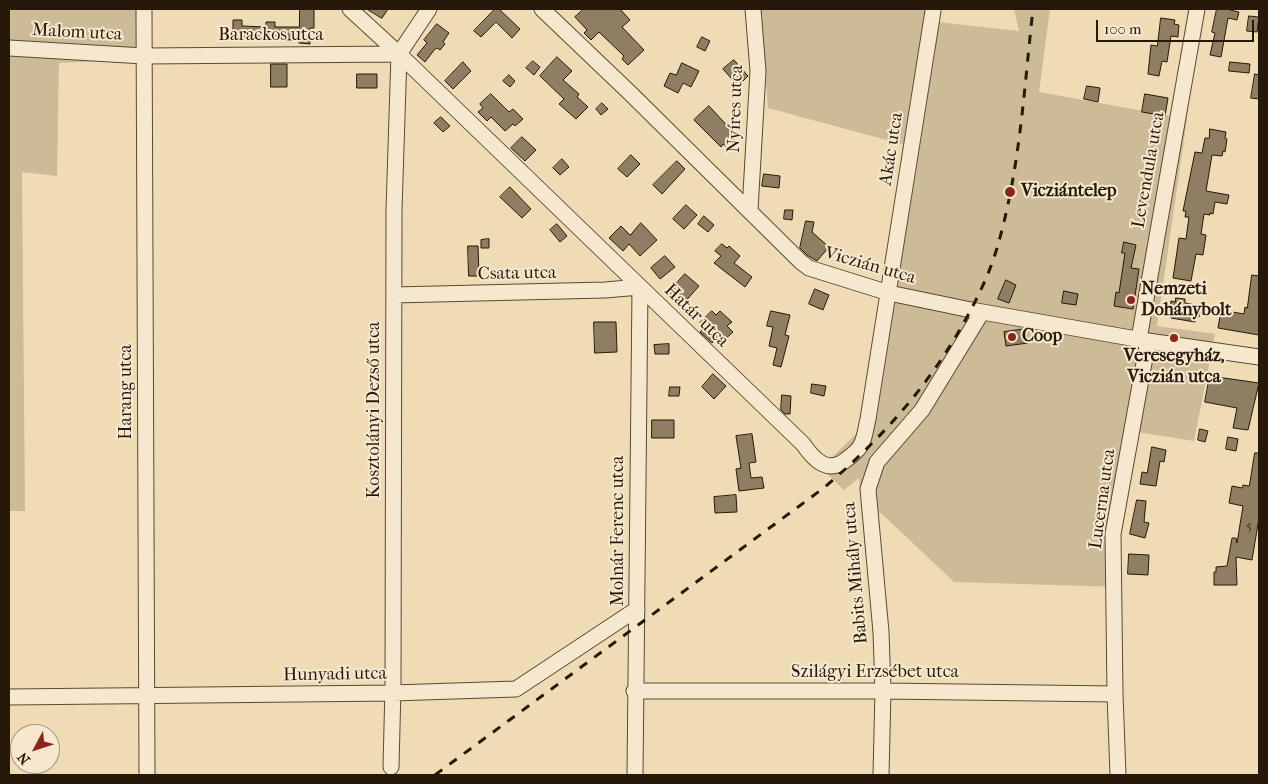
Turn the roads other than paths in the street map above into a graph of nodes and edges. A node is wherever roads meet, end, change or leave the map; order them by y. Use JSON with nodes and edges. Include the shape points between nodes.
{"nodes":[{"id":1,"x":144,"y":9,"type":"edge"},
{"id":2,"x":350,"y":9,"type":"edge"},
{"id":3,"x":429,"y":9,"type":"edge"},
{"id":4,"x":542,"y":9,"type":"edge"},
{"id":5,"x":753,"y":9,"type":"edge"},
{"id":6,"x":1196,"y":9,"type":"edge"},
{"id":7,"x":933,"y":11,"type":"dead end"},
{"id":8,"x":9,"y":48,"type":"edge"},
{"id":9,"x":399,"y":54,"type":"junction"},
{"id":10,"x":144,"y":56,"type":"junction"},
{"id":11,"x":750,"y":210,"type":"junction"},
{"id":12,"x":640,"y":288,"type":"junction"},
{"id":13,"x":889,"y":293,"type":"junction"},
{"id":14,"x":394,"y":295,"type":"junction"},
{"id":15,"x":982,"y":312,"type":"junction"},
{"id":16,"x":1144,"y":340,"type":"junction"},
{"id":17,"x":1259,"y":357,"type":"edge"},
{"id":18,"x":637,"y":609,"type":"junction"},
{"id":19,"x":634,"y":691,"type":"junction"},
{"id":20,"x":883,"y":691,"type":"junction"},
{"id":21,"x":393,"y":694,"type":"junction"},
{"id":22,"x":1114,"y":694,"type":"junction"},
{"id":23,"x":148,"y":696,"type":"junction"},
{"id":24,"x":9,"y":697,"type":"edge"},
{"id":25,"x":391,"y":767,"type":"dead end"},
{"id":26,"x":147,"y":775,"type":"edge"},
{"id":27,"x":635,"y":775,"type":"edge"},
{"id":28,"x":881,"y":775,"type":"edge"},
{"id":29,"x":1118,"y":775,"type":"edge"}],
"edges":[{"from":1,"to":10,"type":"street","name":"Harang utca"},
{"from":2,"to":9,"type":"street","name":"Határ utca"},
{"from":3,"to":9,"type":"street"},
{"from":4,"to":11,"type":"street","name":"Viczián utca"},
{"from":5,"to":11,"type":"street","name":"Nyíres utca","via":[[758,70]]},
{"from":6,"to":16,"type":"street","name":"Levendula utca"},
{"from":7,"to":13,"type":"street","name":"Akác utca"},
{"from":8,"to":10,"type":"street","name":"Malom utca"},
{"from":9,"to":10,"type":"street","name":"Barackos utca"},
{"from":9,"to":12,"type":"street","name":"Határ utca"},
{"from":9,"to":14,"type":"street","name":"Kosztolányi Dezső utca"},
{"from":10,"to":23,"type":"street","name":"Harang utca"},
{"from":11,"to":13,"type":"street","name":"Viczián utca","via":[[809,268]]},
{"from":12,"to":13,"type":"street","name":"Határ utca","via":[[810,454],[821,464],[835,466],[862,444]]},
{"from":12,"to":14,"type":"street","name":"Csata utca"},
{"from":12,"to":18,"type":"street","name":"Molnár Ferenc utca"},
{"from":13,"to":15,"type":"street","name":"Viczián utca"},
{"from":14,"to":21,"type":"street","name":"Kosztolányi Dezső utca"},
{"from":15,"to":16,"type":"street","name":"Viczián utca"},
{"from":15,"to":20,"type":"street","name":"Babits Mihály utca","via":[[922,410],[877,462],[868,490]]},
{"from":16,"to":17,"type":"street","name":"Viczián utca"},
{"from":16,"to":22,"type":"street","name":"Lucerna utca","via":[[1113,534]]},
{"from":18,"to":19,"type":"street","name":"Molnár Ferenc utca"},
{"from":18,"to":21,"type":"street","name":"Hunyadi utca","via":[[516,689]]},
{"from":19,"to":20,"type":"street","name":"Szilágyi Erzsébet utca"},
{"from":19,"to":27,"type":"street","name":"Molnár Ferenc utca"},
{"from":20,"to":22,"type":"street","name":"Szilágyi Erzsébet utca"},
{"from":20,"to":28,"type":"street","name":"Babits Mihály utca"},
{"from":21,"to":23,"type":"street","name":"Hunyadi utca"},
{"from":21,"to":25,"type":"street","name":"Kosztolányi Dezső utca"},
{"from":22,"to":29,"type":"street","name":"Lucerna utca"},
{"from":23,"to":24,"type":"street","name":"Hunyadi utca"},
{"from":23,"to":26,"type":"street","name":"Harang utca"}]}
